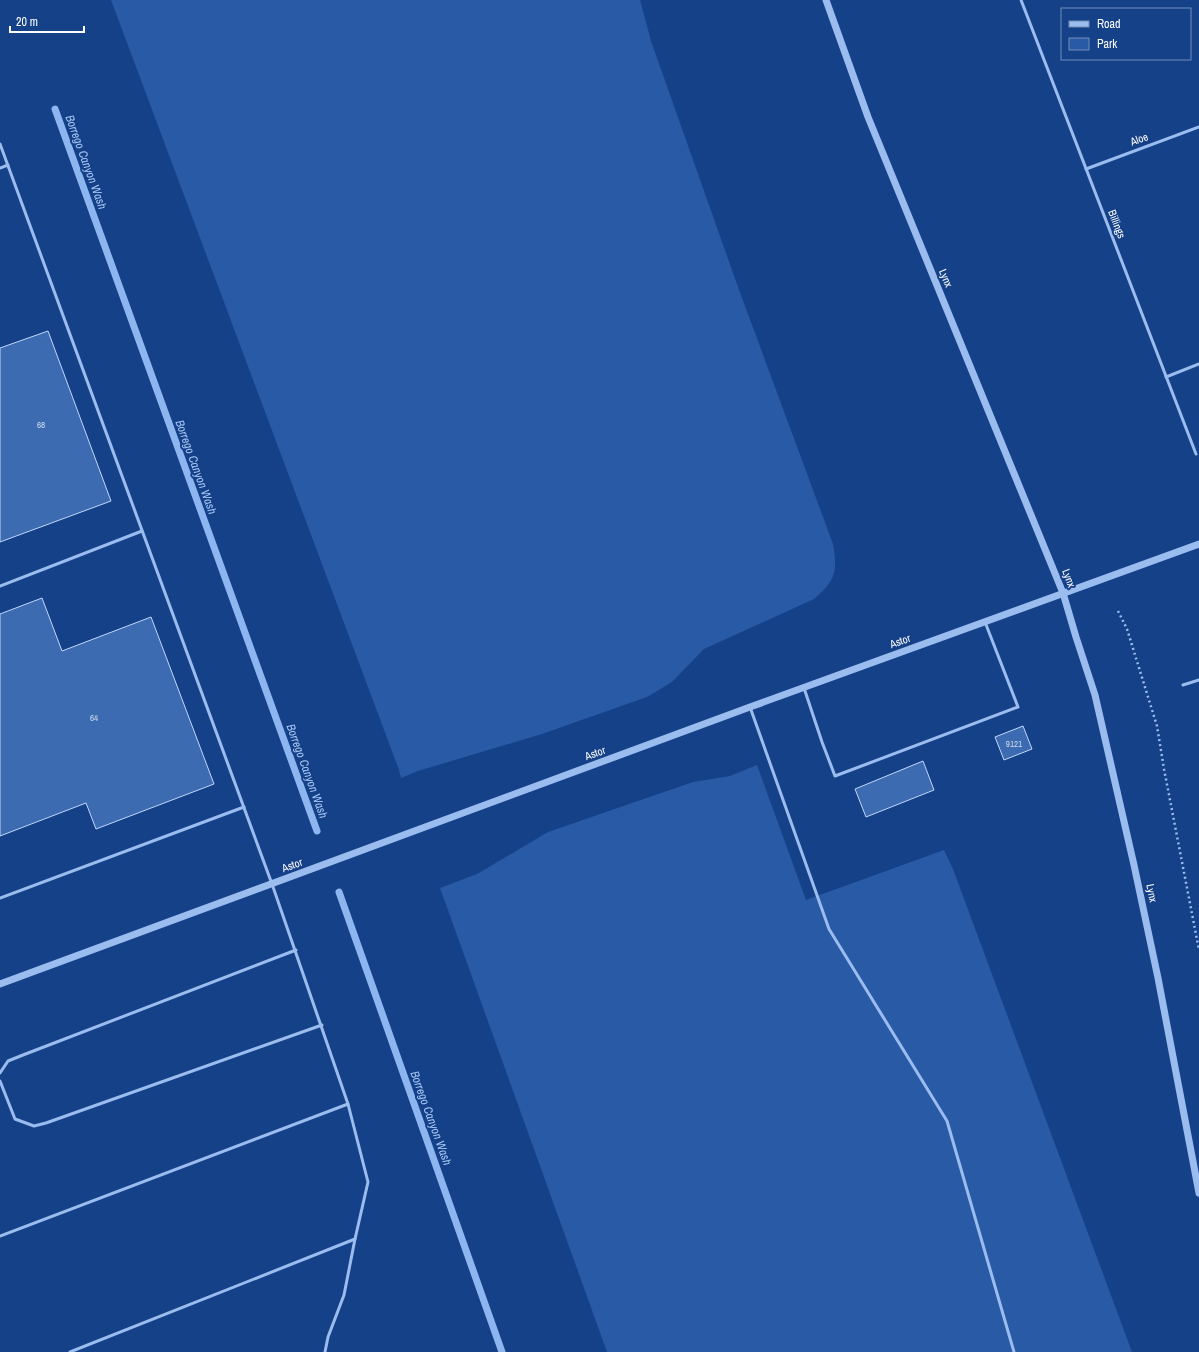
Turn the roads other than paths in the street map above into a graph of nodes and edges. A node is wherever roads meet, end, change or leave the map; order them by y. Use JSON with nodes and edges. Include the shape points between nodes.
{"nodes":[{"id":1,"x":826,"y":0,"type":"edge"},
{"id":2,"x":1021,"y":0,"type":"edge"},
{"id":3,"x":1199,"y":127,"type":"edge"},
{"id":4,"x":0,"y":144,"type":"edge"},
{"id":5,"x":8,"y":165,"type":"junction"},
{"id":6,"x":0,"y":168,"type":"edge"},
{"id":7,"x":1086,"y":169,"type":"junction"},
{"id":8,"x":1199,"y":364,"type":"edge"},
{"id":9,"x":1166,"y":377,"type":"junction"},
{"id":10,"x":1196,"y":454,"type":"dead end"},
{"id":11,"x":142,"y":530,"type":"junction"},
{"id":12,"x":1199,"y":544,"type":"edge"},
{"id":13,"x":0,"y":586,"type":"edge"},
{"id":14,"x":1064,"y":593,"type":"junction"},
{"id":15,"x":984,"y":622,"type":"junction"},
{"id":16,"x":1199,"y":680,"type":"edge"},
{"id":17,"x":1183,"y":685,"type":"dead end"},
{"id":18,"x":804,"y":688,"type":"junction"},
{"id":19,"x":750,"y":707,"type":"junction"},
{"id":20,"x":244,"y":807,"type":"junction"},
{"id":21,"x":272,"y":884,"type":"junction"},
{"id":22,"x":0,"y":898,"type":"edge"},
{"id":23,"x":296,"y":950,"type":"junction"},
{"id":24,"x":0,"y":984,"type":"edge"},
{"id":25,"x":322,"y":1025,"type":"junction"},
{"id":26,"x":0,"y":1073,"type":"edge"},
{"id":27,"x":0,"y":1081,"type":"edge"},
{"id":28,"x":348,"y":1104,"type":"junction"},
{"id":29,"x":1199,"y":1193,"type":"edge"},
{"id":30,"x":0,"y":1236,"type":"edge"},
{"id":31,"x":355,"y":1239,"type":"junction"},
{"id":32,"x":70,"y":1352,"type":"edge"},
{"id":33,"x":325,"y":1352,"type":"edge"},
{"id":34,"x":1014,"y":1352,"type":"edge"}],
"edges":[{"from":1,"to":14,"type":"street","name":"Lynx","via":[[868,117]]},
{"from":2,"to":7,"type":"lane","name":"Billings"},
{"from":3,"to":7,"type":"lane","name":"Aloe"},
{"from":4,"to":5,"type":"lane"},
{"from":5,"to":6,"type":"lane"},
{"from":5,"to":11,"type":"lane"},
{"from":7,"to":9,"type":"lane","name":"Billings"},
{"from":8,"to":9,"type":"lane"},
{"from":9,"to":10,"type":"lane","name":"Billings"},
{"from":11,"to":13,"type":"lane"},
{"from":11,"to":20,"type":"lane"},
{"from":12,"to":14,"type":"street","name":"Astor"},
{"from":14,"to":15,"type":"street","name":"Astor"},
{"from":14,"to":29,"type":"street","name":"Lynx","via":[[1095,695],[1134,865]]},
{"from":15,"to":18,"type":"street","name":"Astor"},
{"from":15,"to":18,"type":"lane","via":[[1018,707],[835,776]]},
{"from":16,"to":17,"type":"lane"},
{"from":18,"to":19,"type":"street","name":"Astor"},
{"from":19,"to":21,"type":"street","name":"Astor"},
{"from":19,"to":34,"type":"lane","via":[[829,929],[947,1121]]},
{"from":20,"to":21,"type":"lane"},
{"from":20,"to":22,"type":"lane"},
{"from":21,"to":23,"type":"lane"},
{"from":21,"to":24,"type":"street","name":"Astor"},
{"from":23,"to":25,"type":"lane"},
{"from":23,"to":26,"type":"lane","via":[[8,1061]]},
{"from":25,"to":27,"type":"lane","via":[[34,1126],[15,1119]]},
{"from":25,"to":28,"type":"lane"},
{"from":28,"to":30,"type":"lane"},
{"from":28,"to":31,"type":"lane","via":[[368,1182]]},
{"from":31,"to":32,"type":"lane"},
{"from":31,"to":33,"type":"lane","via":[[344,1295]]}]}
